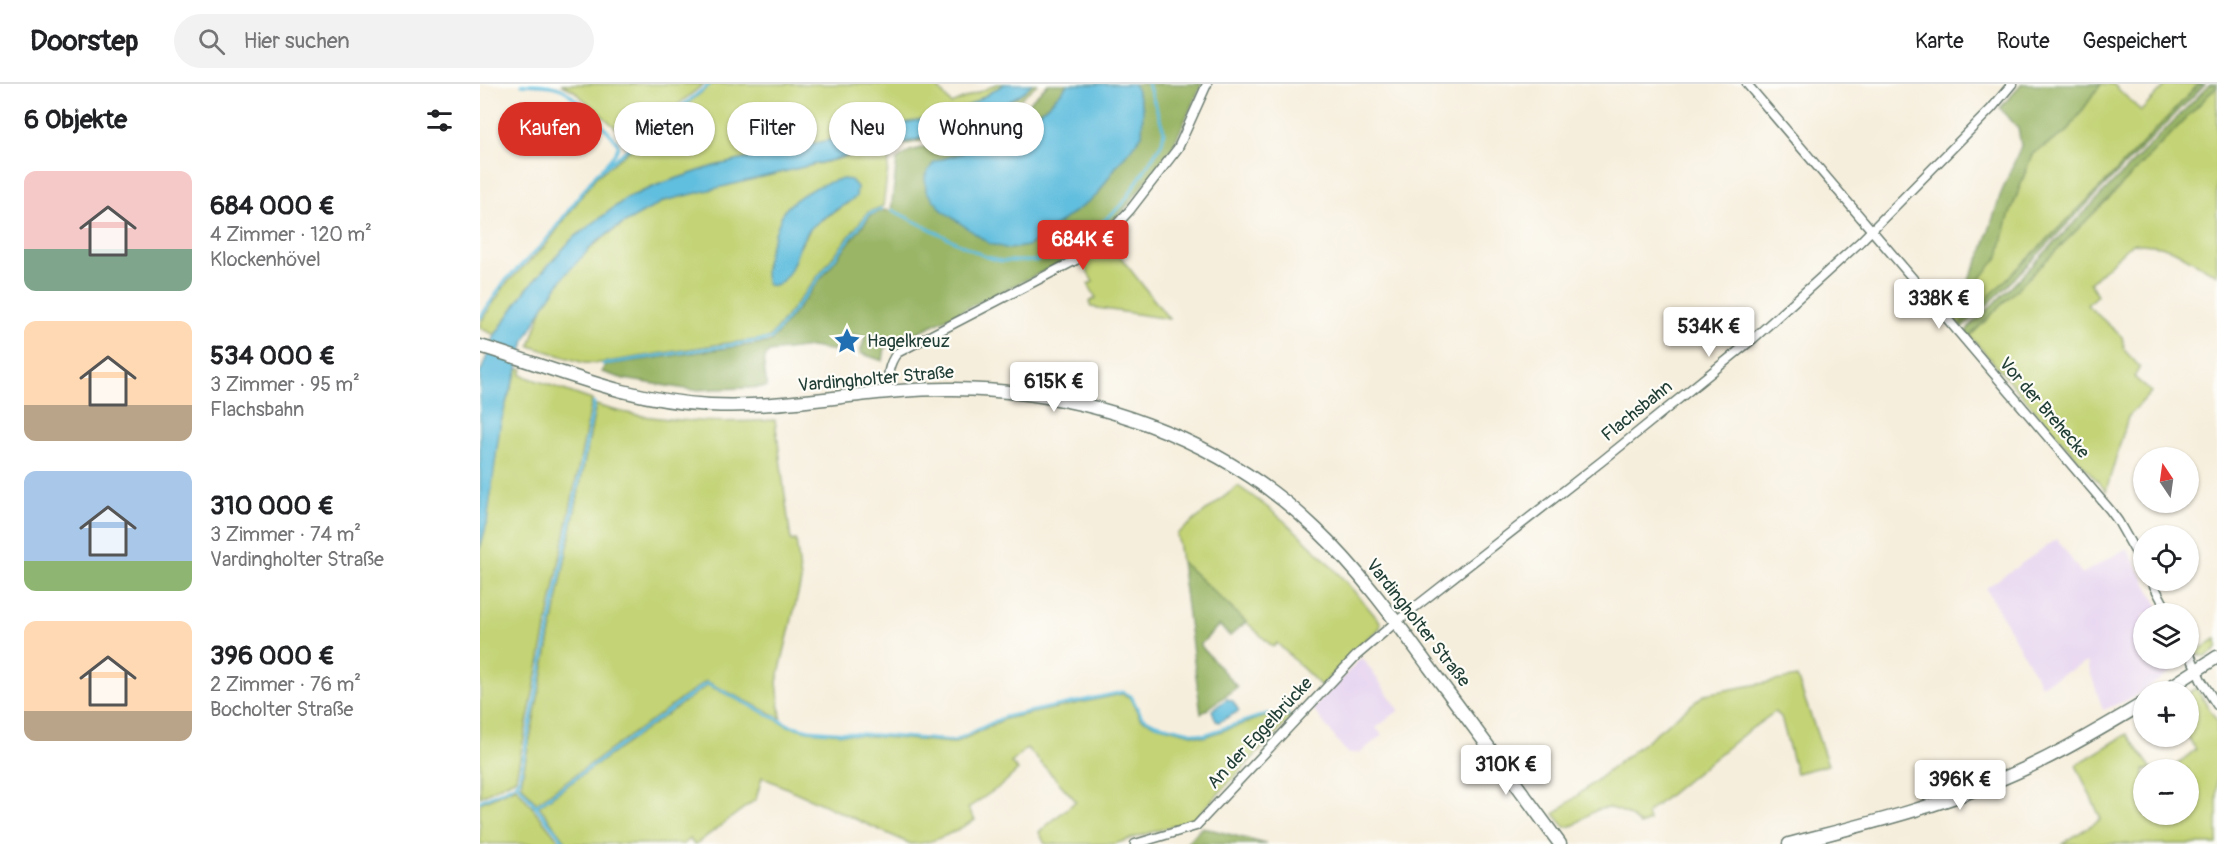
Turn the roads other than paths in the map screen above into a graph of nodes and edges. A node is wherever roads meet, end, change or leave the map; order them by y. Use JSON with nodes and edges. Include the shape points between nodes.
{"nodes":[{"id":1,"x":1207,"y":84,"type":"edge"},
{"id":2,"x":1747,"y":84,"type":"edge"},
{"id":3,"x":2012,"y":84,"type":"edge"},
{"id":4,"x":1872,"y":230,"type":"junction"},
{"id":5,"x":483,"y":347,"type":"edge"},
{"id":6,"x":888,"y":393,"type":"junction"},
{"id":7,"x":2133,"y":548,"type":"edge"},
{"id":8,"x":1396,"y":621,"type":"junction"},
{"id":9,"x":2217,"y":657,"type":"edge"},
{"id":10,"x":2197,"y":670,"type":"junction"},
{"id":11,"x":2180,"y":681,"type":"edge"},
{"id":12,"x":2217,"y":705,"type":"edge"},
{"id":13,"x":2133,"y":709,"type":"edge"},
{"id":14,"x":1135,"y":844,"type":"edge"},
{"id":15,"x":1560,"y":844,"type":"edge"},
{"id":16,"x":1789,"y":844,"type":"edge"}],
"edges":[{"from":1,"to":6,"type":"street","via":[[1178,148],[1105,237],[1076,260],[897,353],[888,370]]},
{"from":2,"to":4,"type":"street","name":"Vor der Brehecke"},
{"from":3,"to":4,"type":"street","name":"Flachsbahn"},
{"from":4,"to":7,"type":"street","name":"Vor der Brehecke","via":[[2110,510]]},
{"from":4,"to":8,"type":"street","name":"Flachsbahn","via":[[1753,339]]},
{"from":5,"to":6,"type":"street","name":"Vardingholter Straße","via":[[627,393],[707,405],[798,403]]},
{"from":6,"to":8,"type":"street","name":"Vardingholter Straße","via":[[952,389],[1037,395],[1102,408],[1151,424],[1244,472],[1316,528]]},
{"from":8,"to":14,"type":"street","name":"An der Eggelbrücke","via":[[1356,656],[1196,826]]},
{"from":8,"to":15,"type":"street","name":"Vardingholter Straße"},
{"from":9,"to":10,"type":"street"},
{"from":10,"to":11,"type":"street"},
{"from":10,"to":12,"type":"street"},
{"from":13,"to":16,"type":"street","via":[[2064,750],[1993,783],[1914,810]]}]}
